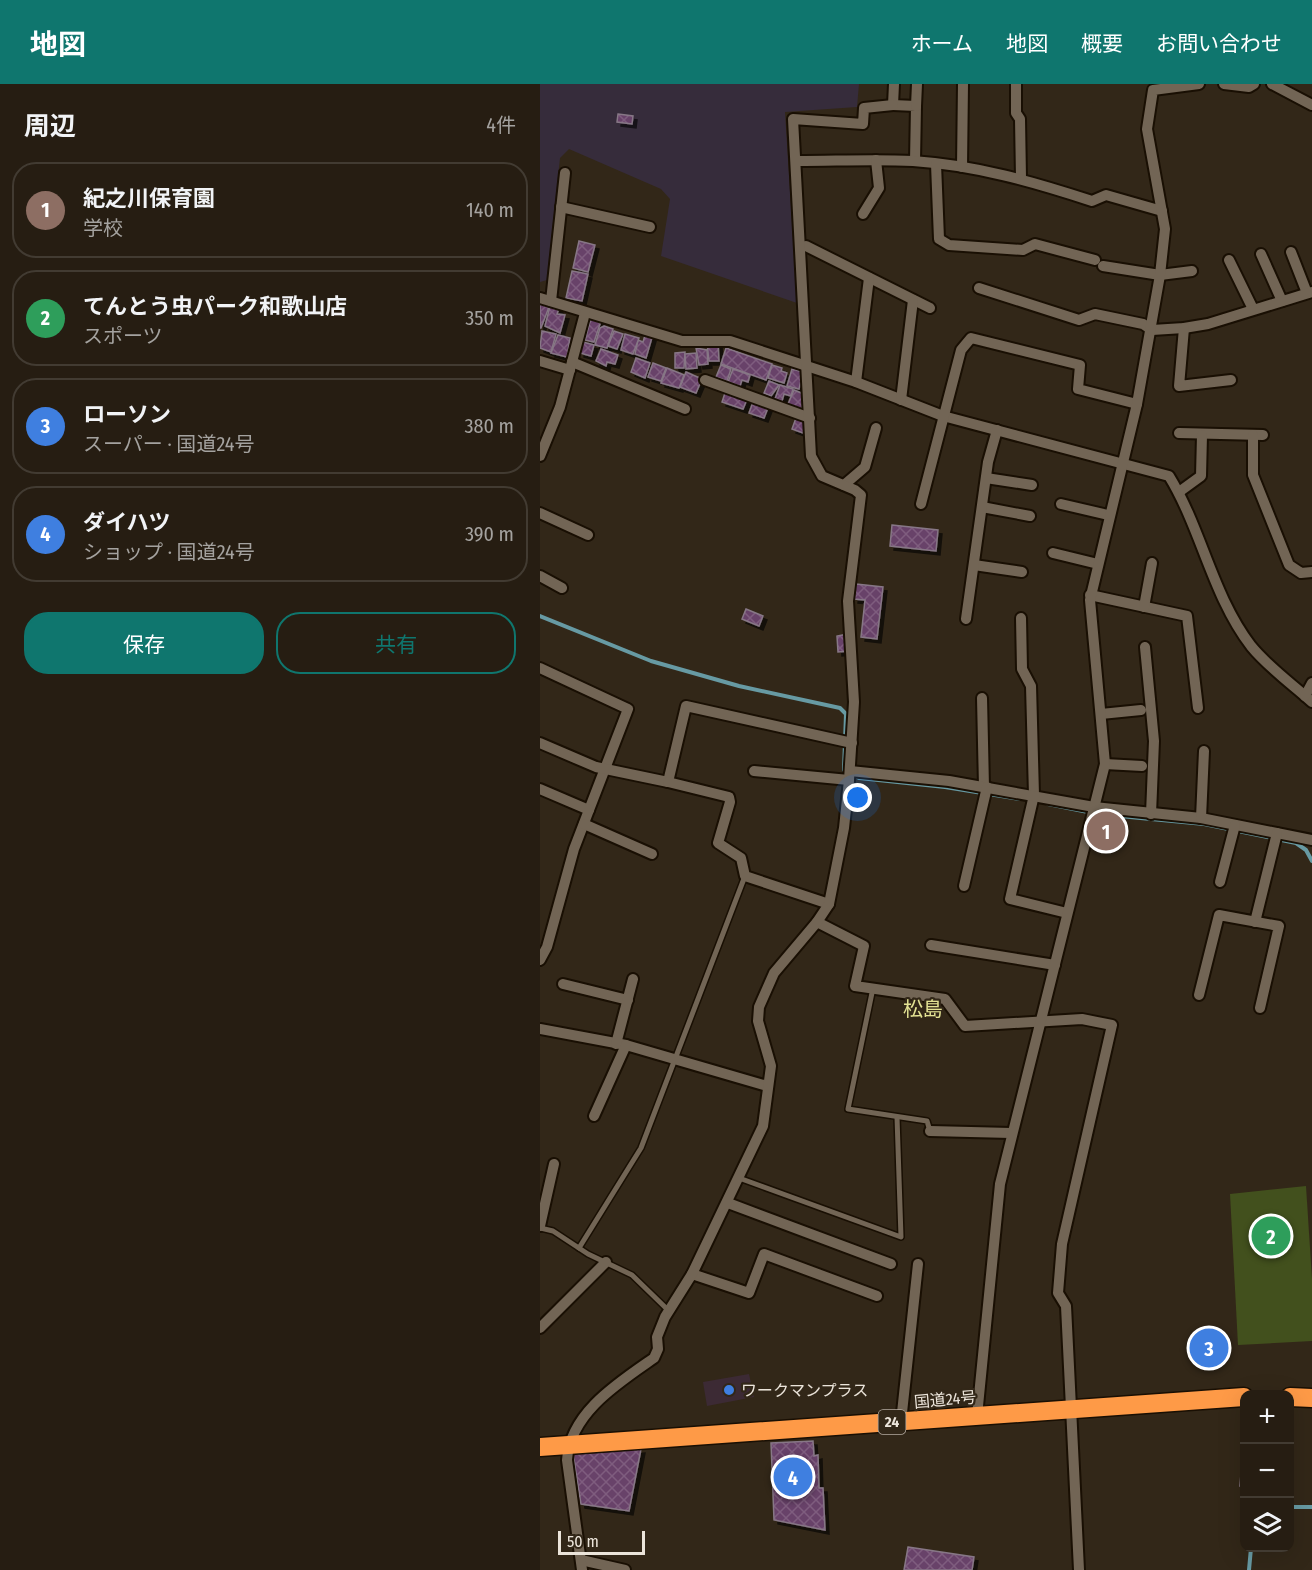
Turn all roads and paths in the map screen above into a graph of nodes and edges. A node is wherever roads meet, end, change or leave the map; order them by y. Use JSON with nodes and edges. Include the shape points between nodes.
{"nodes":[{"id":1,"x":894,"y":84,"type":"edge"},
{"id":2,"x":917,"y":84,"type":"edge"},
{"id":3,"x":963,"y":84,"type":"edge"},
{"id":4,"x":1016,"y":84,"type":"edge"},
{"id":5,"x":1199,"y":84,"type":"edge"},
{"id":6,"x":1224,"y":84,"type":"edge"},
{"id":7,"x":1254,"y":84,"type":"edge"},
{"id":8,"x":1272,"y":84,"type":"edge"},
{"id":9,"x":893,"y":105,"type":"junction"},
{"id":10,"x":1312,"y":105,"type":"edge"},
{"id":11,"x":916,"y":106,"type":"junction"},
{"id":12,"x":876,"y":160,"type":"junction"},
{"id":13,"x":798,"y":161,"type":"junction"},
{"id":14,"x":915,"y":161,"type":"junction"},
{"id":15,"x":936,"y":164,"type":"junction"},
{"id":16,"x":962,"y":167,"type":"junction"},
{"id":17,"x":565,"y":173,"type":"dead end"},
{"id":18,"x":1021,"y":178,"type":"junction"},
{"id":19,"x":561,"y":207,"type":"junction"},
{"id":20,"x":1162,"y":211,"type":"junction"},
{"id":21,"x":863,"y":214,"type":"dead end"},
{"id":22,"x":650,"y":226,"type":"dead end"},
{"id":23,"x":806,"y":246,"type":"dead end"},
{"id":24,"x":1291,"y":252,"type":"dead end"},
{"id":25,"x":1261,"y":254,"type":"dead end"},
{"id":26,"x":1229,"y":260,"type":"dead end"},
{"id":27,"x":1192,"y":272,"type":"dead end"},
{"id":28,"x":1160,"y":276,"type":"junction"},
{"id":29,"x":869,"y":278,"type":"junction"},
{"id":30,"x":979,"y":288,"type":"dead end"},
{"id":31,"x":1310,"y":292,"type":"edge"},
{"id":32,"x":545,"y":300,"type":"edge"},
{"id":33,"x":913,"y":300,"type":"junction"},
{"id":34,"x":1282,"y":301,"type":"junction"},
{"id":35,"x":930,"y":308,"type":"dead end"},
{"id":36,"x":1253,"y":309,"type":"junction"},
{"id":37,"x":585,"y":313,"type":"junction"},
{"id":38,"x":1184,"y":328,"type":"junction"},
{"id":39,"x":1152,"y":330,"type":"junction"},
{"id":40,"x":540,"y":361,"type":"edge"},
{"id":41,"x":571,"y":366,"type":"junction"},
{"id":42,"x":807,"y":366,"type":"junction"},
{"id":43,"x":705,"y":380,"type":"dead end"},
{"id":44,"x":1231,"y":380,"type":"dead end"},
{"id":45,"x":856,"y":382,"type":"junction"},
{"id":46,"x":902,"y":400,"type":"junction"},
{"id":47,"x":1137,"y":404,"type":"junction"},
{"id":48,"x":685,"y":409,"type":"dead end"},
{"id":49,"x":943,"y":416,"type":"junction"},
{"id":50,"x":810,"y":418,"type":"junction"},
{"id":51,"x":876,"y":428,"type":"dead end"},
{"id":52,"x":997,"y":430,"type":"junction"},
{"id":53,"x":1179,"y":433,"type":"dead end"},
{"id":54,"x":1202,"y":435,"type":"junction"},
{"id":55,"x":540,"y":456,"type":"edge"},
{"id":56,"x":1121,"y":463,"type":"junction"},
{"id":57,"x":986,"y":478,"type":"junction"},
{"id":58,"x":844,"y":485,"type":"junction"},
{"id":59,"x":1032,"y":485,"type":"dead end"},
{"id":60,"x":1179,"y":492,"type":"junction"},
{"id":61,"x":921,"y":504,"type":"dead end"},
{"id":62,"x":1061,"y":504,"type":"dead end"},
{"id":63,"x":982,"y":507,"type":"junction"},
{"id":64,"x":540,"y":513,"type":"edge"},
{"id":65,"x":1108,"y":515,"type":"junction"},
{"id":66,"x":1030,"y":516,"type":"dead end"},
{"id":67,"x":588,"y":535,"type":"dead end"},
{"id":68,"x":1053,"y":553,"type":"dead end"},
{"id":69,"x":1152,"y":563,"type":"dead end"},
{"id":70,"x":1098,"y":564,"type":"junction"},
{"id":71,"x":974,"y":565,"type":"junction"},
{"id":72,"x":1022,"y":572,"type":"dead end"},
{"id":73,"x":1312,"y":572,"type":"edge"},
{"id":74,"x":540,"y":576,"type":"edge"},
{"id":75,"x":562,"y":588,"type":"dead end"},
{"id":76,"x":1090,"y":595,"type":"junction"},
{"id":77,"x":1144,"y":607,"type":"junction"},
{"id":78,"x":1021,"y":618,"type":"dead end"},
{"id":79,"x":966,"y":619,"type":"dead end"},
{"id":80,"x":1145,"y":647,"type":"dead end"},
{"id":81,"x":540,"y":668,"type":"edge"},
{"id":82,"x":1312,"y":683,"type":"edge"},
{"id":83,"x":982,"y":698,"type":"dead end"},
{"id":84,"x":1308,"y":699,"type":"edge"},
{"id":85,"x":1198,"y":708,"type":"dead end"},
{"id":86,"x":1141,"y":710,"type":"dead end"},
{"id":87,"x":1101,"y":714,"type":"junction"},
{"id":88,"x":847,"y":742,"type":"junction"},
{"id":89,"x":540,"y":743,"type":"edge"},
{"id":90,"x":1204,"y":751,"type":"dead end"},
{"id":91,"x":1105,"y":764,"type":"junction"},
{"id":92,"x":1142,"y":766,"type":"dead end"},
{"id":93,"x":605,"y":769,"type":"junction"},
{"id":94,"x":754,"y":771,"type":"dead end"},
{"id":95,"x":849,"y":775,"type":"junction"},
{"id":96,"x":668,"y":782,"type":"junction"},
{"id":97,"x":540,"y":789,"type":"edge"},
{"id":98,"x":986,"y":790,"type":"junction"},
{"id":99,"x":1033,"y":799,"type":"junction"},
{"id":100,"x":1094,"y":807,"type":"junction"},
{"id":101,"x":589,"y":810,"type":"junction"},
{"id":102,"x":1150,"y":814,"type":"junction"},
{"id":103,"x":1201,"y":818,"type":"junction"},
{"id":104,"x":584,"y":824,"type":"junction"},
{"id":105,"x":1234,"y":828,"type":"junction"},
{"id":106,"x":1276,"y":837,"type":"junction"},
{"id":107,"x":1312,"y":840,"type":"edge"},
{"id":108,"x":652,"y":854,"type":"dead end"},
{"id":109,"x":745,"y":876,"type":"junction"},
{"id":110,"x":1220,"y":882,"type":"dead end"},
{"id":111,"x":964,"y":886,"type":"dead end"},
{"id":112,"x":829,"y":904,"type":"junction"},
{"id":113,"x":1067,"y":913,"type":"junction"},
{"id":114,"x":817,"y":922,"type":"junction"},
{"id":115,"x":1255,"y":922,"type":"junction"},
{"id":116,"x":544,"y":945,"type":"edge"},
{"id":117,"x":931,"y":945,"type":"dead end"},
{"id":118,"x":540,"y":960,"type":"edge"},
{"id":119,"x":1055,"y":965,"type":"junction"},
{"id":120,"x":633,"y":979,"type":"dead end"},
{"id":121,"x":563,"y":984,"type":"dead end"},
{"id":122,"x":873,"y":988,"type":"junction"},
{"id":123,"x":1199,"y":995,"type":"dead end"},
{"id":124,"x":628,"y":1000,"type":"junction"},
{"id":125,"x":1260,"y":1008,"type":"dead end"},
{"id":126,"x":1040,"y":1023,"type":"junction"},
{"id":127,"x":540,"y":1029,"type":"edge"},
{"id":128,"x":621,"y":1045,"type":"junction"},
{"id":129,"x":677,"y":1059,"type":"junction"},
{"id":130,"x":767,"y":1086,"type":"junction"},
{"id":131,"x":594,"y":1116,"type":"dead end"},
{"id":132,"x":897,"y":1117,"type":"junction"},
{"id":133,"x":930,"y":1131,"type":"joint"},
{"id":134,"x":1011,"y":1133,"type":"junction"},
{"id":135,"x":554,"y":1164,"type":"dead end"},
{"id":136,"x":739,"y":1178,"type":"junction"},
{"id":137,"x":728,"y":1203,"type":"junction"},
{"id":138,"x":540,"y":1227,"type":"edge"},
{"id":139,"x":579,"y":1248,"type":"junction"},
{"id":140,"x":606,"y":1262,"type":"junction"},
{"id":141,"x":891,"y":1264,"type":"dead end"},
{"id":142,"x":918,"y":1264,"type":"dead end"},
{"id":143,"x":692,"y":1274,"type":"junction"},
{"id":144,"x":877,"y":1296,"type":"dead end"},
{"id":145,"x":669,"y":1311,"type":"junction"},
{"id":146,"x":540,"y":1328,"type":"edge"},
{"id":147,"x":1240,"y":1397,"type":"edge"},
{"id":148,"x":1294,"y":1397,"type":"edge"},
{"id":149,"x":1312,"y":1398,"type":"edge"},
{"id":150,"x":1073,"y":1409,"type":"junction"},
{"id":151,"x":977,"y":1416,"type":"junction"},
{"id":152,"x":901,"y":1422,"type":"junction"},
{"id":153,"x":568,"y":1445,"type":"junction"},
{"id":154,"x":540,"y":1447,"type":"edge"},
{"id":155,"x":581,"y":1565,"type":"edge"},
{"id":156,"x":625,"y":1570,"type":"edge"},
{"id":157,"x":1079,"y":1570,"type":"edge"}],
"edges":[{"from":1,"to":9,"type":"street"},
{"from":2,"to":11,"type":"street"},
{"from":3,"to":16,"type":"street"},
{"from":4,"to":18,"type":"street"},
{"from":5,"to":20,"type":"street","via":[[1153,90],[1147,129]]},
{"from":6,"to":7,"type":"street"},
{"from":8,"to":10,"type":"street"},
{"from":9,"to":11,"type":"street"},
{"from":9,"to":13,"type":"street","via":[[864,108],[863,124],[793,119]]},
{"from":11,"to":14,"type":"street"},
{"from":12,"to":13,"type":"street"},
{"from":12,"to":14,"type":"street"},
{"from":12,"to":21,"type":"street","via":[[879,188]]},
{"from":13,"to":42,"type":"street"},
{"from":14,"to":15,"type":"street"},
{"from":15,"to":16,"type":"street"},
{"from":15,"to":28,"type":"street","via":[[939,239],[949,245],[1023,250],[1035,244]]},
{"from":16,"to":18,"type":"street"},
{"from":17,"to":19,"type":"street"},
{"from":18,"to":20,"type":"street","via":[[1092,201],[1106,195]]},
{"from":19,"to":22,"type":"street"},
{"from":19,"to":32,"type":"street"},
{"from":20,"to":28,"type":"street","via":[[1165,229]]},
{"from":23,"to":29,"type":"street"},
{"from":24,"to":31,"type":"street"},
{"from":25,"to":34,"type":"street"},
{"from":26,"to":36,"type":"street"},
{"from":27,"to":28,"type":"street"},
{"from":28,"to":39,"type":"street"},
{"from":29,"to":33,"type":"street"},
{"from":29,"to":45,"type":"street"},
{"from":30,"to":39,"type":"street","via":[[1079,320],[1095,314],[1143,324]]},
{"from":31,"to":34,"type":"street"},
{"from":32,"to":37,"type":"street"},
{"from":33,"to":35,"type":"street"},
{"from":33,"to":46,"type":"street"},
{"from":34,"to":36,"type":"street"},
{"from":36,"to":38,"type":"street"},
{"from":37,"to":41,"type":"street"},
{"from":37,"to":42,"type":"street","via":[[681,341],[730,340]]},
{"from":38,"to":39,"type":"street"},
{"from":38,"to":44,"type":"street","via":[[1179,386]]},
{"from":39,"to":47,"type":"street"},
{"from":40,"to":41,"type":"street"},
{"from":41,"to":48,"type":"street"},
{"from":41,"to":55,"type":"street"},
{"from":42,"to":45,"type":"street"},
{"from":42,"to":50,"type":"street"},
{"from":43,"to":50,"type":"street"},
{"from":45,"to":46,"type":"street"},
{"from":46,"to":49,"type":"street"},
{"from":47,"to":49,"type":"street","via":[[1078,389],[1080,365],[971,338],[961,350]]},
{"from":47,"to":56,"type":"street"},
{"from":49,"to":52,"type":"street"},
{"from":49,"to":61,"type":"street"},
{"from":50,"to":58,"type":"street","via":[[814,464],[822,476]]},
{"from":51,"to":58,"type":"street","via":[[865,467]]},
{"from":52,"to":56,"type":"street"},
{"from":52,"to":57,"type":"street"},
{"from":53,"to":54,"type":"street"},
{"from":54,"to":60,"type":"street","via":[[1201,476]]},
{"from":54,"to":73,"type":"street","via":[[1258,435],[1253,476],[1289,565],[1301,573]]},
{"from":56,"to":60,"type":"street","via":[[1168,476]]},
{"from":56,"to":65,"type":"street"},
{"from":57,"to":59,"type":"street"},
{"from":57,"to":63,"type":"street"},
{"from":58,"to":88,"type":"street","via":[[861,495],[848,592],[854,678]]},
{"from":60,"to":84,"type":"street","via":[[1222,597],[1251,645]]},
{"from":62,"to":65,"type":"street"},
{"from":63,"to":66,"type":"street"},
{"from":63,"to":71,"type":"street"},
{"from":64,"to":67,"type":"street"},
{"from":65,"to":70,"type":"street"},
{"from":68,"to":70,"type":"street"},
{"from":69,"to":77,"type":"street"},
{"from":70,"to":76,"type":"street"},
{"from":71,"to":72,"type":"street"},
{"from":71,"to":79,"type":"street"},
{"from":74,"to":75,"type":"street"},
{"from":76,"to":77,"type":"street"},
{"from":76,"to":87,"type":"street"},
{"from":77,"to":85,"type":"street","via":[[1187,616]]},
{"from":78,"to":99,"type":"street","via":[[1022,669],[1031,686]]},
{"from":80,"to":102,"type":"street","via":[[1154,741]]},
{"from":81,"to":93,"type":"street","via":[[628,709]]},
{"from":82,"to":84,"type":"street"},
{"from":83,"to":98,"type":"street"},
{"from":86,"to":87,"type":"street"},
{"from":87,"to":91,"type":"street"},
{"from":88,"to":95,"type":"street"},
{"from":88,"to":96,"type":"street","via":[[686,706]]},
{"from":89,"to":93,"type":"street"},
{"from":90,"to":103,"type":"street"},
{"from":91,"to":92,"type":"street"},
{"from":91,"to":100,"type":"street"},
{"from":93,"to":96,"type":"street"},
{"from":93,"to":101,"type":"street"},
{"from":94,"to":95,"type":"street"},
{"from":95,"to":98,"type":"street"},
{"from":95,"to":112,"type":"street","via":[[844,828]]},
{"from":96,"to":109,"type":"street","via":[[729,797],[718,843],[741,858]]},
{"from":97,"to":101,"type":"street"},
{"from":98,"to":99,"type":"street"},
{"from":98,"to":111,"type":"street"},
{"from":99,"to":100,"type":"street"},
{"from":99,"to":113,"type":"street","via":[[1010,899]]},
{"from":100,"to":102,"type":"street"},
{"from":100,"to":113,"type":"street"},
{"from":101,"to":104,"type":"street"},
{"from":102,"to":103,"type":"street"},
{"from":103,"to":105,"type":"street"},
{"from":104,"to":108,"type":"street"},
{"from":104,"to":116,"type":"street"},
{"from":105,"to":106,"type":"street"},
{"from":105,"to":110,"type":"street"},
{"from":106,"to":107,"type":"street"},
{"from":106,"to":115,"type":"street"},
{"from":109,"to":112,"type":"street"},
{"from":109,"to":129,"type":"lane"},
{"from":112,"to":114,"type":"street"},
{"from":113,"to":119,"type":"street"},
{"from":114,"to":122,"type":"street","via":[[864,946],[855,986]]},
{"from":114,"to":130,"type":"street","via":[[774,973],[759,1007],[758,1021],[771,1066]]},
{"from":115,"to":123,"type":"street","via":[[1219,915]]},
{"from":115,"to":125,"type":"street","via":[[1279,926]]},
{"from":116,"to":118,"type":"street"},
{"from":117,"to":119,"type":"street"},
{"from":119,"to":126,"type":"street"},
{"from":120,"to":124,"type":"street"},
{"from":121,"to":124,"type":"street"},
{"from":122,"to":126,"type":"street","via":[[945,999],[965,1026]]},
{"from":122,"to":132,"type":"lane","via":[[848,1109]]},
{"from":124,"to":128,"type":"street"},
{"from":126,"to":134,"type":"street"},
{"from":126,"to":150,"type":"street","via":[[1082,1019],[1112,1025],[1062,1244],[1058,1293],[1066,1306]]},
{"from":127,"to":128,"type":"street"},
{"from":128,"to":129,"type":"street"},
{"from":128,"to":131,"type":"street"},
{"from":129,"to":130,"type":"street"},
{"from":129,"to":139,"type":"lane","via":[[641,1148]]},
{"from":130,"to":136,"type":"street","via":[[763,1125]]},
{"from":132,"to":133,"type":"lane","via":[[927,1120]]},
{"from":132,"to":136,"type":"lane","via":[[901,1237]]},
{"from":133,"to":134,"type":"street"},
{"from":134,"to":151,"type":"street","via":[[1000,1184]]},
{"from":135,"to":138,"type":"street"},
{"from":136,"to":137,"type":"street"},
{"from":137,"to":141,"type":"street"},
{"from":137,"to":143,"type":"street"},
{"from":138,"to":139,"type":"lane"},
{"from":139,"to":140,"type":"lane"},
{"from":140,"to":145,"type":"lane","via":[[632,1275]]},
{"from":140,"to":146,"type":"street"},
{"from":142,"to":152,"type":"street"},
{"from":143,"to":144,"type":"street","via":[[749,1293],[764,1254]]},
{"from":143,"to":145,"type":"street"},
{"from":145,"to":153,"type":"street","via":[[657,1337],[654,1358],[585,1414]]},
{"from":147,"to":150,"type":"highway","name":"国道24号","number":"24"},
{"from":148,"to":149,"type":"highway"},
{"from":150,"to":151,"type":"highway","name":"国道24号","number":"24"},
{"from":150,"to":157,"type":"street"},
{"from":151,"to":152,"type":"highway","name":"国道24号","number":"24"},
{"from":152,"to":153,"type":"highway","name":"国道24号","number":"24"},
{"from":153,"to":154,"type":"highway","name":"国道24号","number":"24"},
{"from":153,"to":155,"type":"street"},
{"from":155,"to":156,"type":"street"}]}
